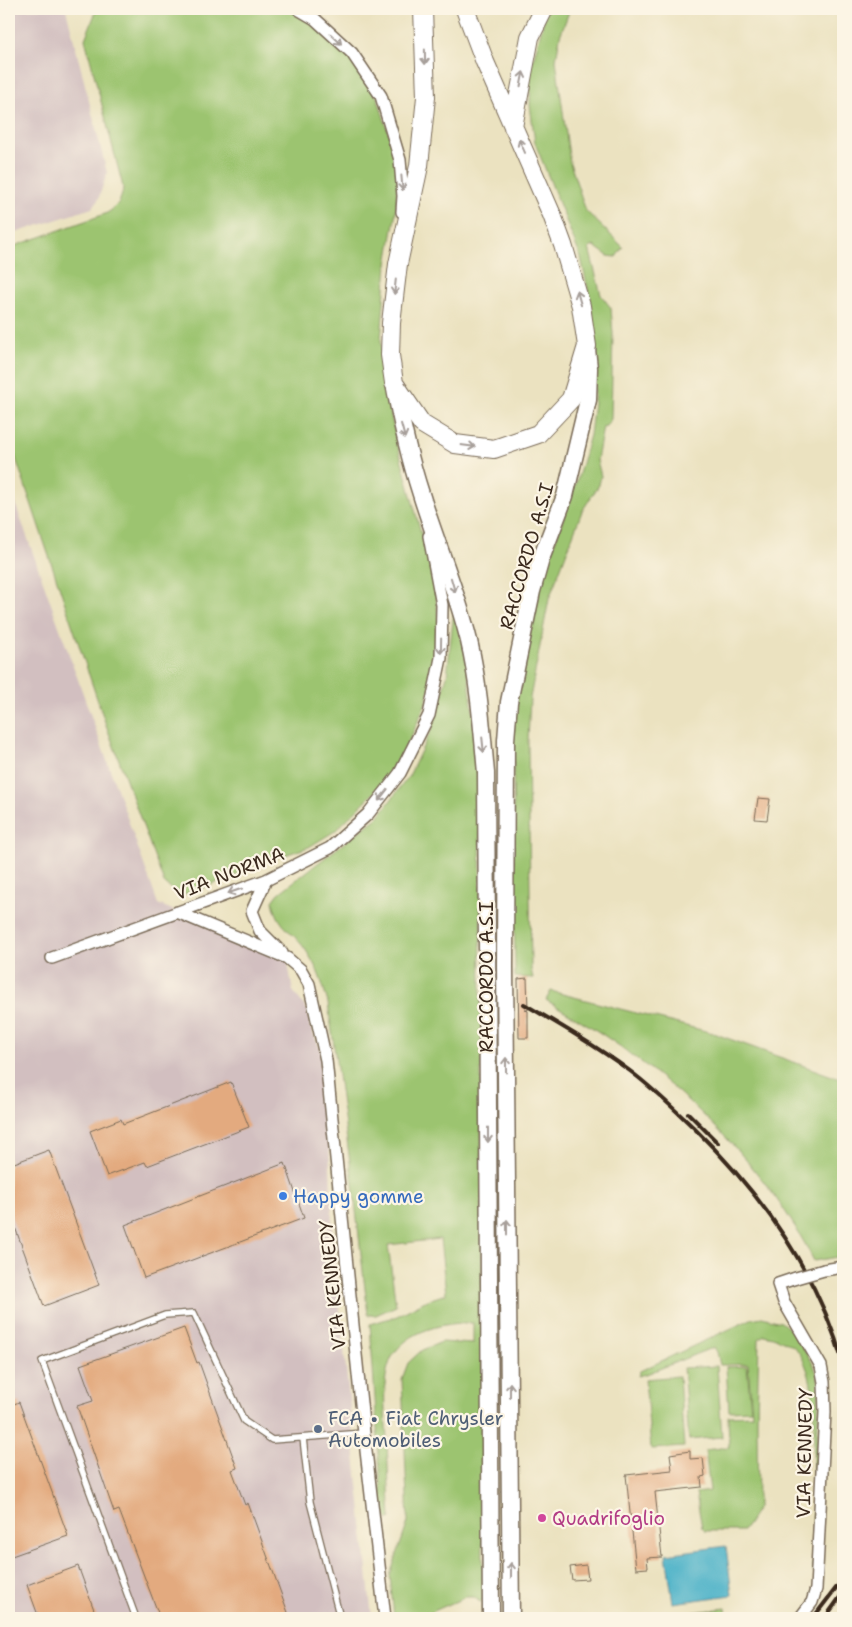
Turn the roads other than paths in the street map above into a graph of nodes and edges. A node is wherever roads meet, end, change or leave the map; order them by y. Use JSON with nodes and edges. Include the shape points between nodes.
{"nodes":[{"id":1,"x":298,"y":9,"type":"edge"},
{"id":2,"x":424,"y":9,"type":"edge"},
{"id":3,"x":465,"y":9,"type":"edge"},
{"id":4,"x":544,"y":9,"type":"edge"},
{"id":5,"x":513,"y":127,"type":"junction"},
{"id":6,"x":398,"y":264,"type":"junction"},
{"id":7,"x":587,"y":346,"type":"junction"},
{"id":8,"x":394,"y":383,"type":"junction"},
{"id":9,"x":421,"y":495,"type":"junction"},
{"id":10,"x":266,"y":880,"type":"junction"},
{"id":11,"x":177,"y":912,"type":"junction"},
{"id":12,"x":52,"y":958,"type":"dead end"},
{"id":13,"x":287,"y":958,"type":"junction"},
{"id":14,"x":843,"y":1267,"type":"edge"},
{"id":15,"x":364,"y":1433,"type":"junction"},
{"id":16,"x":303,"y":1438,"type":"junction"},
{"id":17,"x":136,"y":1618,"type":"edge"},
{"id":18,"x":340,"y":1618,"type":"edge"},
{"id":19,"x":385,"y":1618,"type":"edge"},
{"id":20,"x":491,"y":1618,"type":"edge"},
{"id":21,"x":511,"y":1618,"type":"edge"},
{"id":22,"x":800,"y":1618,"type":"edge"}],
"edges":[{"from":1,"to":6,"type":"street","one_way":true,"via":[[315,19],[352,53],[381,96],[400,160],[403,196]]},
{"from":2,"to":6,"type":"main road","one_way":true,"via":[[426,97],[419,166]]},
{"from":3,"to":5,"type":"main road"},
{"from":5,"to":4,"type":"main road","one_way":true,"via":[[530,37]]},
{"from":7,"to":5,"type":"main road","one_way":true,"via":[[581,306],[563,245]]},
{"from":6,"to":8,"type":"main road","one_way":true,"via":[[391,323],[390,356]]},
{"from":8,"to":7,"type":"main road","one_way":true,"via":[[422,424],[455,444],[494,449],[538,434],[571,399]]},
{"from":21,"to":7,"type":"street","name":"RACCORDO A.S.I","one_way":true,"via":[[506,740],[509,702],[532,591],[565,496],[588,400]]},
{"from":8,"to":9,"type":"street","name":"RACCORDO A.S.I","one_way":true,"via":[[401,425]]},
{"from":9,"to":10,"type":"street","name":"VIA NORMA","one_way":true,"via":[[442,605],[441,658],[429,715],[400,773],[368,814],[330,848]]},
{"from":9,"to":20,"type":"street","name":"RACCORDO A.S.I","one_way":true,"via":[[452,580],[469,642],[480,707],[486,773]]},
{"from":10,"to":11,"type":"street","name":"VIA NORMA","one_way":true},
{"from":10,"to":13,"type":"street","via":[[252,912],[260,931]]},
{"from":11,"to":12,"type":"street","name":"VIA NORMA"},
{"from":11,"to":13,"type":"street","name":"VIA KENNEDY"},
{"from":13,"to":15,"type":"street","name":"VIA KENNEDY","via":[[301,970],[310,984],[326,1060]]},
{"from":14,"to":22,"type":"street","name":"VIA KENNEDY","bridge":true,"via":[[778,1284],[784,1302],[821,1366],[824,1382],[816,1589],[812,1602]]},
{"from":15,"to":16,"type":"lane"},
{"from":15,"to":19,"type":"street","name":"VIA KENNEDY"},
{"from":16,"to":17,"type":"lane","via":[[272,1440],[244,1421],[194,1313],[165,1314],[42,1361]]},
{"from":16,"to":18,"type":"lane","via":[[310,1502]]}]}
